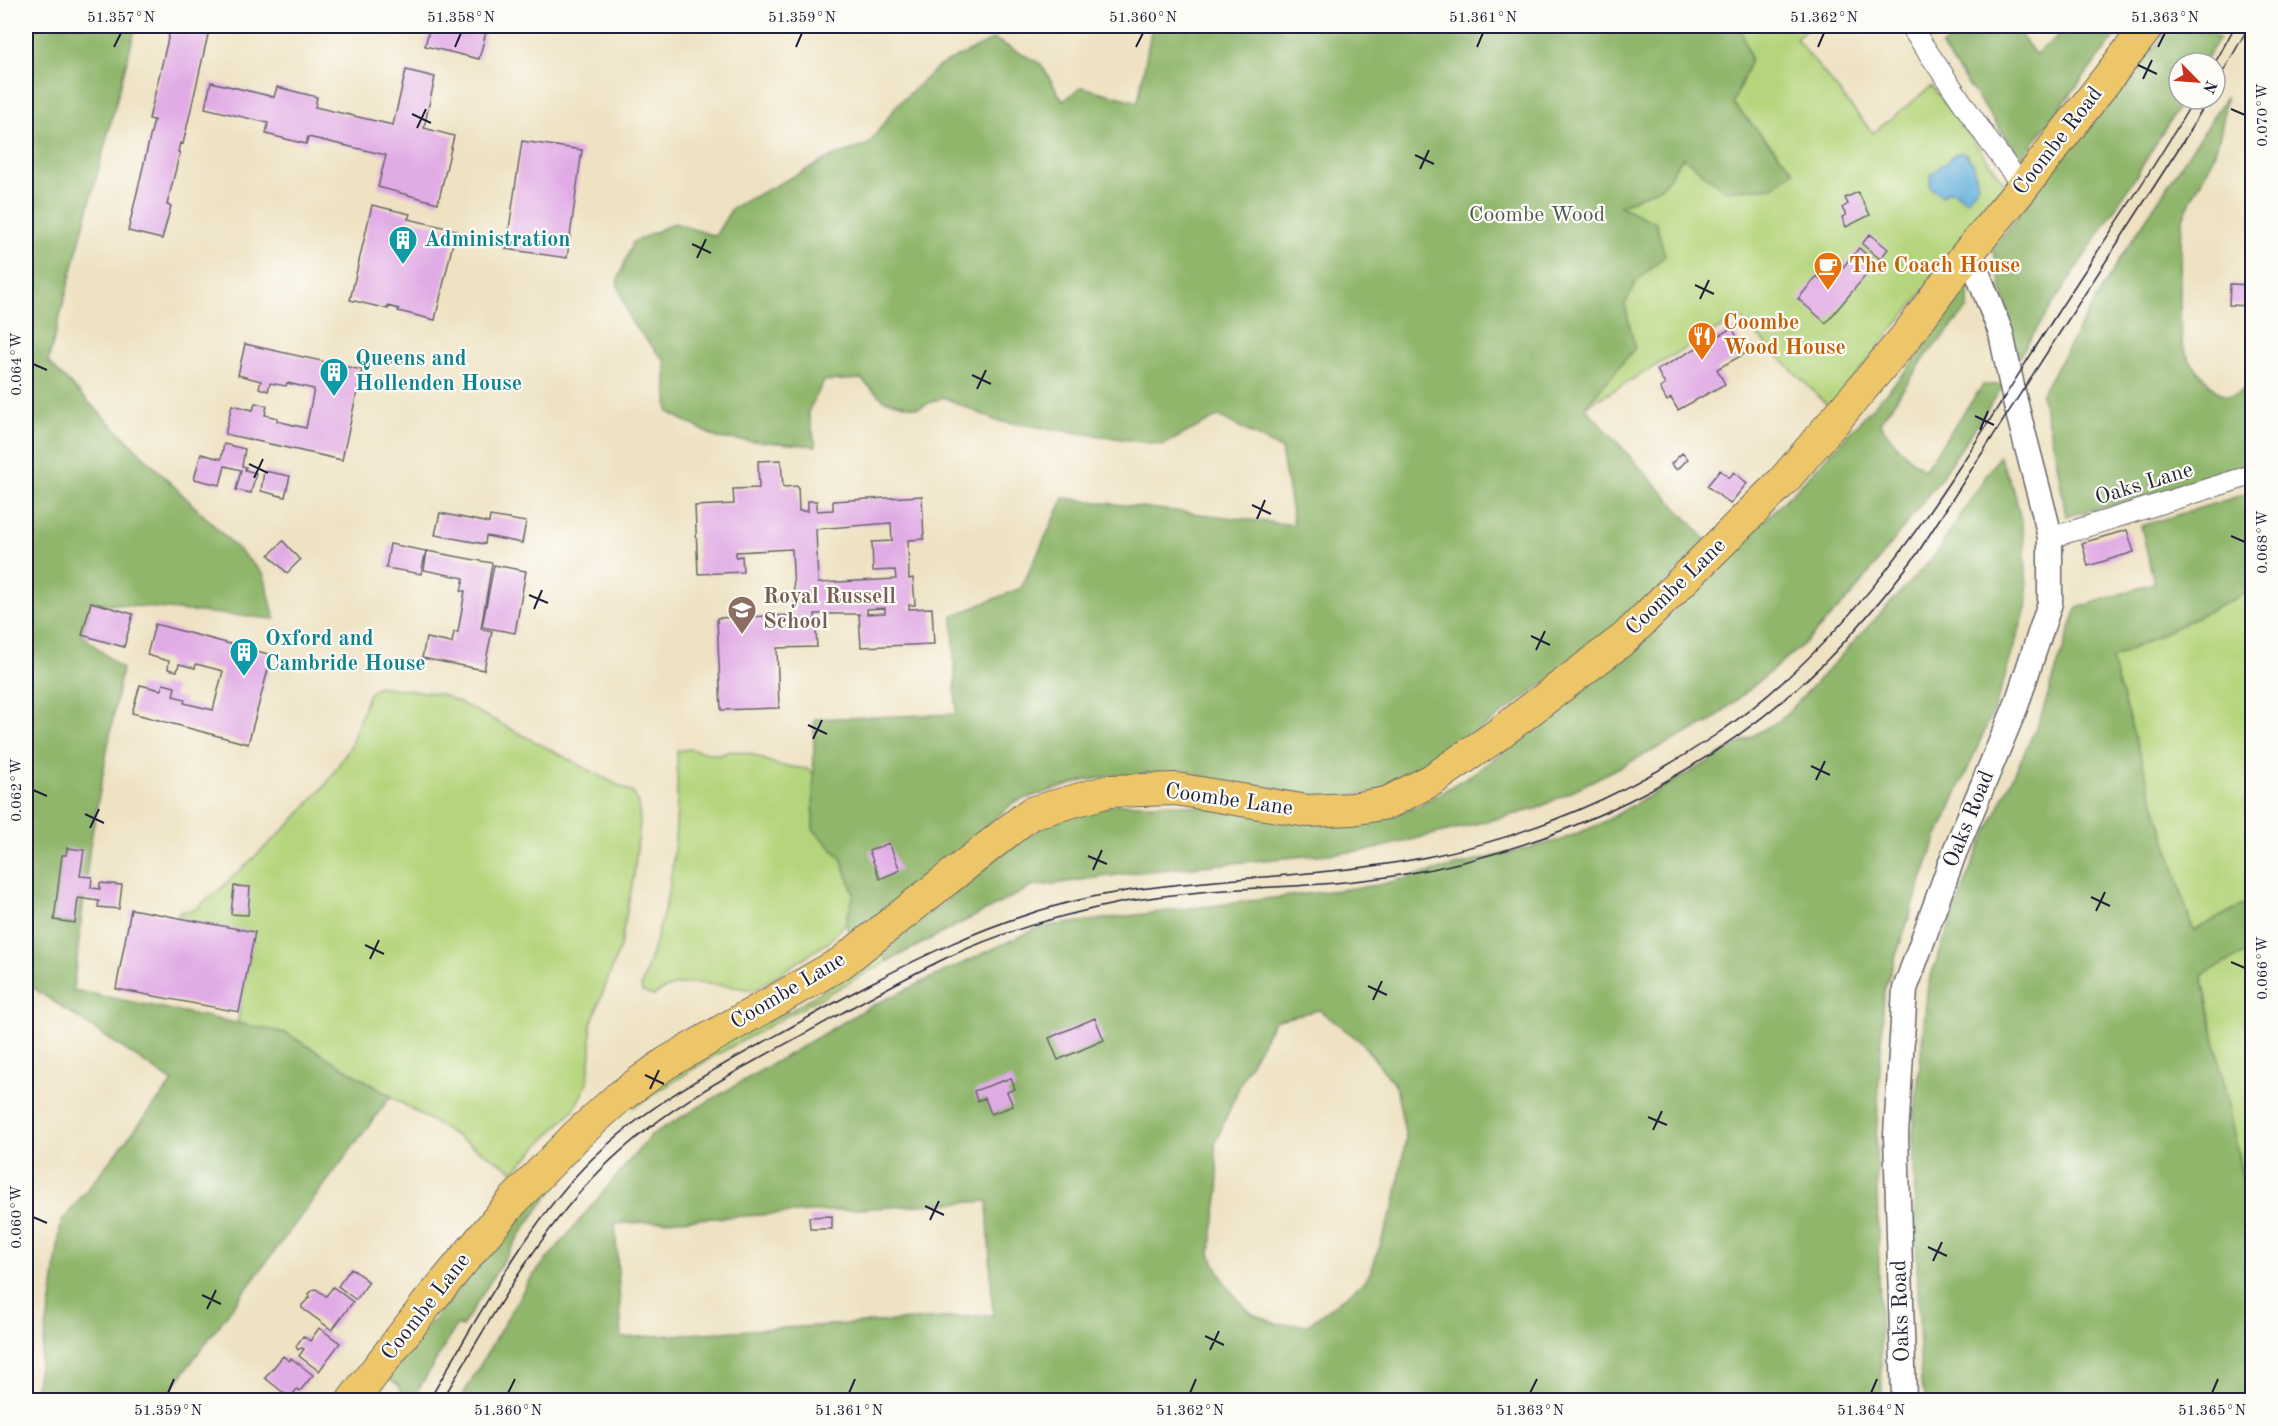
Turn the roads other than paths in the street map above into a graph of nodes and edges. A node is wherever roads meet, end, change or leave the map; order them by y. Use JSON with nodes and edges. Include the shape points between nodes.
{"nodes":[{"id":1,"x":1910,"y":26,"type":"edge"},
{"id":2,"x":2148,"y":26,"type":"edge"},
{"id":3,"x":2023,"y":187,"type":"junction"},
{"id":4,"x":1967,"y":254,"type":"junction"},
{"id":5,"x":2253,"y":475,"type":"edge"},
{"id":6,"x":2050,"y":538,"type":"junction"},
{"id":7,"x":353,"y":1401,"type":"edge"},
{"id":8,"x":1904,"y":1401,"type":"edge"}],
"edges":[{"from":1,"to":3,"type":"street"},
{"from":2,"to":3,"type":"main road","name":"Coombe Road"},
{"from":3,"to":4,"type":"main road","name":"Coombe Road"},
{"from":4,"to":6,"type":"street","name":"Oaks Road","via":[[2001,333]]},
{"from":4,"to":7,"type":"main road","name":"Coombe Lane","via":[[1905,338],[1784,480],[1625,638],[1493,738],[1405,794],[1387,803],[1352,809],[1307,811],[1176,789],[1109,791],[1031,813],[841,963],[666,1063],[618,1098],[513,1201]]},
{"from":5,"to":6,"type":"street","name":"Oaks Lane"},
{"from":6,"to":8,"type":"street","name":"Oaks Road","via":[[2050,603],[2016,706],[1955,851],[1905,989],[1896,1135]]}]}
